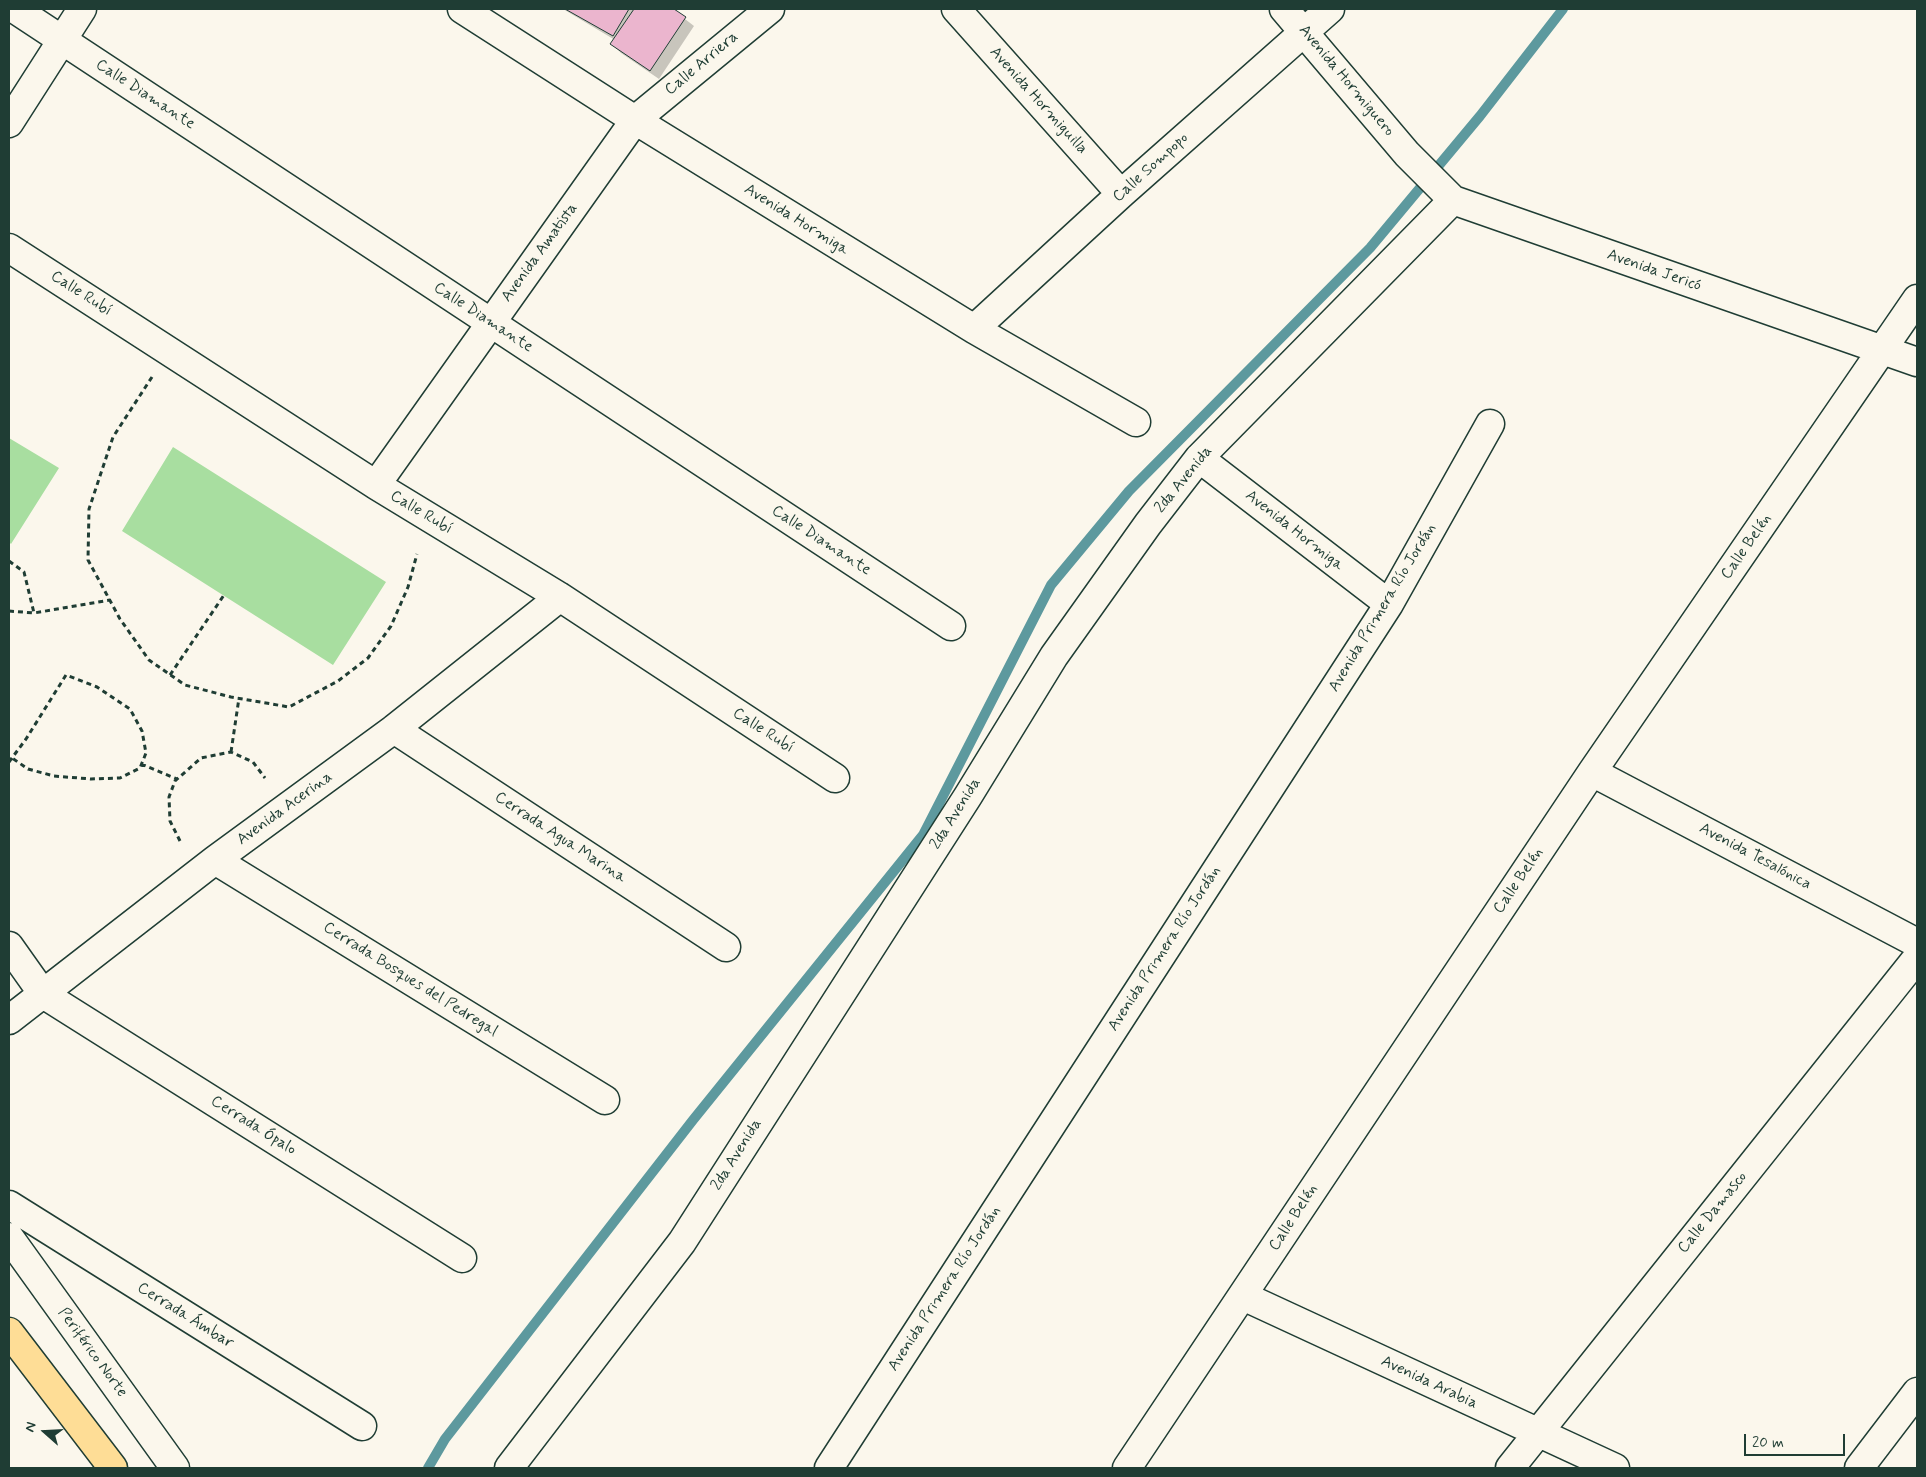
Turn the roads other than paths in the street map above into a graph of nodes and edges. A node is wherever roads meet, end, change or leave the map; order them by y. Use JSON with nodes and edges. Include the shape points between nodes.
{"nodes":[{"id":1,"x":15,"y":9,"type":"edge"},
{"id":2,"x":82,"y":9,"type":"edge"},
{"id":3,"x":462,"y":9,"type":"edge"},
{"id":4,"x":770,"y":9,"type":"edge"},
{"id":5,"x":956,"y":9,"type":"edge"},
{"id":6,"x":1284,"y":9,"type":"edge"},
{"id":7,"x":1330,"y":9,"type":"edge"},
{"id":8,"x":1304,"y":31,"type":"junction"},
{"id":9,"x":61,"y":40,"type":"junction"},
{"id":10,"x":635,"y":120,"type":"junction"},
{"id":11,"x":9,"y":123,"type":"edge"},
{"id":12,"x":1407,"y":154,"type":"joint"},
{"id":13,"x":1121,"y":194,"type":"junction"},
{"id":14,"x":1448,"y":195,"type":"junction"},
{"id":15,"x":9,"y":248,"type":"edge"},
{"id":16,"x":1917,"y":299,"type":"edge"},
{"id":17,"x":490,"y":323,"type":"junction"},
{"id":18,"x":974,"y":329,"type":"junction"},
{"id":19,"x":1882,"y":352,"type":"junction"},
{"id":20,"x":1917,"y":362,"type":"edge"},
{"id":21,"x":1136,"y":422,"type":"dead end"},
{"id":22,"x":1490,"y":424,"type":"dead end"},
{"id":23,"x":1199,"y":458,"type":"junction"},
{"id":24,"x":376,"y":485,"type":"junction"},
{"id":25,"x":560,"y":597,"type":"junction"},
{"id":26,"x":1388,"y":604,"type":"junction"},
{"id":27,"x":951,"y":626,"type":"dead end"},
{"id":28,"x":394,"y":729,"type":"junction"},
{"id":29,"x":1592,"y":772,"type":"junction"},
{"id":30,"x":834,"y":778,"type":"dead end"},
{"id":31,"x":215,"y":860,"type":"junction"},
{"id":32,"x":1917,"y":943,"type":"edge"},
{"id":33,"x":9,"y":946,"type":"edge"},
{"id":34,"x":726,"y":947,"type":"dead end"},
{"id":35,"x":1917,"y":958,"type":"edge"},
{"id":36,"x":44,"y":994,"type":"junction"},
{"id":37,"x":9,"y":1020,"type":"edge"},
{"id":38,"x":605,"y":1100,"type":"dead end"},
{"id":39,"x":9,"y":1205,"type":"edge"},
{"id":40,"x":9,"y":1237,"type":"edge"},
{"id":41,"x":462,"y":1258,"type":"dead end"},
{"id":42,"x":1243,"y":1296,"type":"junction"},
{"id":43,"x":9,"y":1332,"type":"edge"},
{"id":44,"x":1917,"y":1392,"type":"edge"},
{"id":45,"x":362,"y":1426,"type":"dead end"},
{"id":46,"x":1536,"y":1434,"type":"junction"},
{"id":47,"x":113,"y":1468,"type":"edge"},
{"id":48,"x":175,"y":1468,"type":"edge"},
{"id":49,"x":509,"y":1468,"type":"edge"},
{"id":50,"x":829,"y":1468,"type":"edge"},
{"id":51,"x":1127,"y":1468,"type":"edge"},
{"id":52,"x":1510,"y":1468,"type":"edge"},
{"id":53,"x":1615,"y":1468,"type":"edge"},
{"id":54,"x":1858,"y":1468,"type":"edge"}],
"edges":[{"from":1,"to":9,"type":"street","name":"Calle Diamante"},
{"from":2,"to":9,"type":"street"},
{"from":3,"to":10,"type":"street","name":"Avenida Hormiga"},
{"from":4,"to":10,"type":"street","name":"Calle Arriera"},
{"from":5,"to":13,"type":"street","name":"Avenida Hormiguilla"},
{"from":6,"to":8,"type":"street","name":"Avenida Hormiguero"},
{"from":7,"to":8,"type":"street","name":"Calle Sompopo"},
{"from":8,"to":12,"type":"street","name":"Avenida Hormiguero"},
{"from":8,"to":13,"type":"street","name":"Calle Sompopo"},
{"from":9,"to":11,"type":"street"},
{"from":9,"to":17,"type":"street","name":"Calle Diamante"},
{"from":10,"to":17,"type":"street","name":"Avenida Amatista"},
{"from":10,"to":18,"type":"street","name":"Avenida Hormiga"},
{"from":12,"to":14,"type":"street","name":"Avenida Jericó"},
{"from":13,"to":18,"type":"street","name":"Calle Sompopo"},
{"from":14,"to":19,"type":"street","name":"Avenida Jericó"},
{"from":14,"to":23,"type":"street","name":"2da Avenida"},
{"from":15,"to":24,"type":"street","name":"Calle Rubí"},
{"from":16,"to":19,"type":"street","name":"Calle Belén"},
{"from":17,"to":24,"type":"street","name":"Avenida Amatista"},
{"from":17,"to":27,"type":"street","name":"Calle Diamante"},
{"from":18,"to":21,"type":"street","name":"Avenida Hormiga"},
{"from":19,"to":20,"type":"street","name":"Avenida Jericó"},
{"from":19,"to":29,"type":"street","name":"Calle Belén"},
{"from":22,"to":26,"type":"street","name":"Avenida Primera Río Jordán"},
{"from":23,"to":26,"type":"street","name":"Avenida Hormiga"},
{"from":23,"to":49,"type":"street","name":"2da Avenida","via":[[1054,656],[682,1242]]},
{"from":24,"to":25,"type":"street","name":"Calle Rubí"},
{"from":25,"to":28,"type":"street","name":"Avenida Acerina"},
{"from":25,"to":30,"type":"street","name":"Calle Rubí"},
{"from":26,"to":50,"type":"street","name":"Avenida Primera Río Jordán"},
{"from":28,"to":31,"type":"street","name":"Avenida Acerina"},
{"from":28,"to":34,"type":"street","name":"Cerrada Agua Marina"},
{"from":29,"to":32,"type":"street","name":"Avenida Tesalónica"},
{"from":29,"to":42,"type":"street","name":"Calle Belén"},
{"from":31,"to":36,"type":"street","name":"Avenida Acerina"},
{"from":31,"to":38,"type":"street","name":"Cerrada Bosques del Pedregal"},
{"from":33,"to":36,"type":"street"},
{"from":35,"to":46,"type":"street","name":"Calle Damasco"},
{"from":36,"to":37,"type":"street","name":"Avenida Acerina"},
{"from":36,"to":41,"type":"street","name":"Cerrada Ópalo"},
{"from":39,"to":45,"type":"street","name":"Cerrada Ámbar"},
{"from":40,"to":48,"type":"street","name":"Periférico Norte"},
{"from":42,"to":46,"type":"street","name":"Avenida Arabia"},
{"from":42,"to":51,"type":"street","name":"Calle Belén"},
{"from":43,"to":47,"type":"main road"},
{"from":44,"to":54,"type":"street"},
{"from":46,"to":52,"type":"street","name":"Calle Damasco"},
{"from":46,"to":53,"type":"street","name":"Avenida Arabia"}]}
